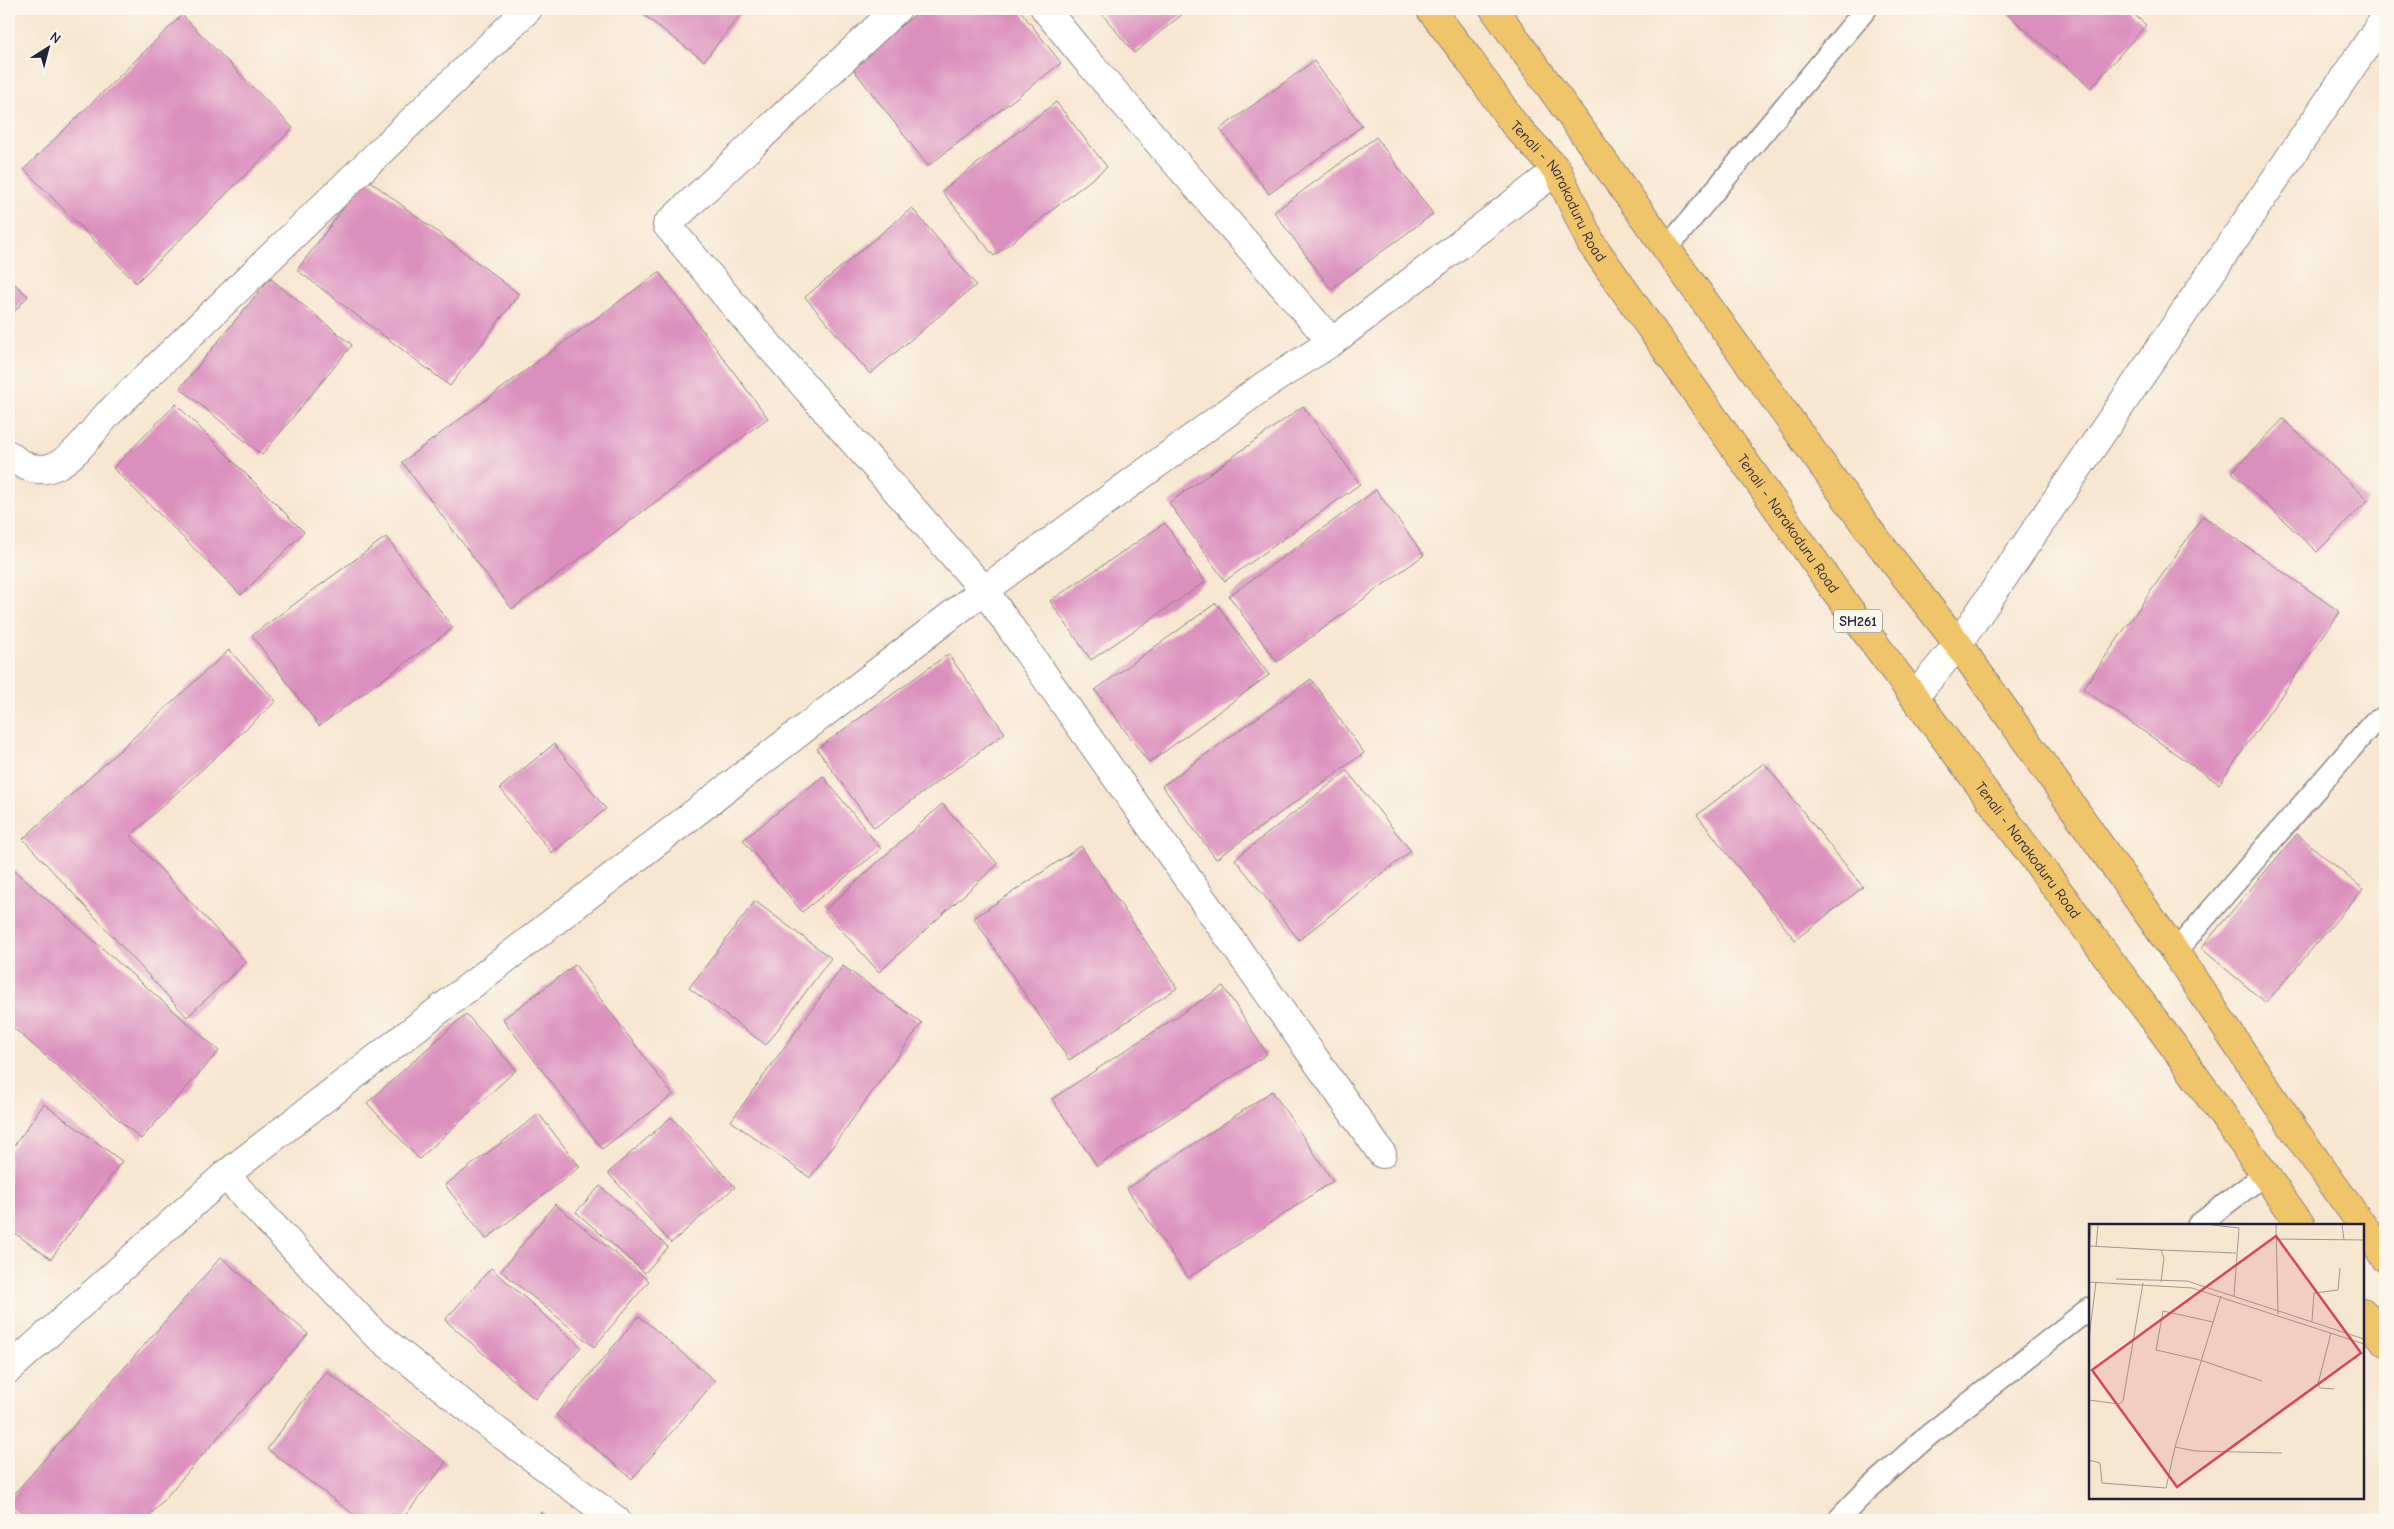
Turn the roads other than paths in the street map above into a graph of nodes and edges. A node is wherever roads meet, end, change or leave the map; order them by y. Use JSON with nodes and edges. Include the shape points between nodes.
{"nodes":[{"id":1,"x":528,"y":9,"type":"edge"},
{"id":2,"x":897,"y":9,"type":"edge"},
{"id":3,"x":1045,"y":9,"type":"edge"},
{"id":4,"x":1430,"y":9,"type":"edge"},
{"id":5,"x":1494,"y":9,"type":"edge"},
{"id":6,"x":1866,"y":9,"type":"edge"},
{"id":7,"x":2383,"y":27,"type":"edge"},
{"id":8,"x":1557,"y":170,"type":"junction"},
{"id":9,"x":1667,"y":248,"type":"junction"},
{"id":10,"x":1332,"y":342,"type":"junction"},
{"id":11,"x":9,"y":455,"type":"edge"},
{"id":12,"x":984,"y":590,"type":"junction"},
{"id":13,"x":1958,"y":644,"type":"junction"},
{"id":14,"x":1915,"y":696,"type":"junction"},
{"id":15,"x":2385,"y":717,"type":"edge"},
{"id":16,"x":2175,"y":952,"type":"junction"},
{"id":17,"x":1382,"y":1154,"type":"dead end"},
{"id":18,"x":2264,"y":1174,"type":"junction"},
{"id":19,"x":225,"y":1175,"type":"junction"},
{"id":20,"x":2199,"y":1224,"type":"edge"},
{"id":21,"x":2300,"y":1224,"type":"edge"},
{"id":22,"x":2361,"y":1224,"type":"edge"},
{"id":23,"x":2364,"y":1229,"type":"edge"},
{"id":24,"x":2385,"y":1258,"type":"edge"},
{"id":25,"x":2089,"y":1309,"type":"edge"},
{"id":26,"x":2364,"y":1313,"type":"edge"},
{"id":27,"x":2385,"y":1342,"type":"edge"},
{"id":28,"x":9,"y":1369,"type":"edge"},
{"id":29,"x":616,"y":1520,"type":"edge"},
{"id":30,"x":1838,"y":1520,"type":"edge"}],
"edges":[{"from":1,"to":11,"type":"street","via":[[108,414],[66,461],[45,471],[19,464]]},
{"from":2,"to":12,"type":"street","via":[[667,225],[742,316]]},
{"from":3,"to":10,"type":"street"},
{"from":4,"to":8,"type":"main road","name":"Tenali - Narakoduru Road","number":"SH261","via":[[1514,124]]},
{"from":5,"to":9,"type":"main road"},
{"from":6,"to":9,"type":"lane"},
{"from":7,"to":13,"type":"street"},
{"from":8,"to":10,"type":"street"},
{"from":8,"to":14,"type":"main road","name":"Tenali - Narakoduru Road","number":"SH261","via":[[1591,243],[1834,589]]},
{"from":9,"to":13,"type":"main road","via":[[1869,530]]},
{"from":10,"to":12,"type":"street","via":[[1265,385]]},
{"from":12,"to":17,"type":"street"},
{"from":12,"to":19,"type":"street"},
{"from":13,"to":14,"type":"street"},
{"from":13,"to":16,"type":"main road"},
{"from":14,"to":18,"type":"main road","name":"Tenali - Narakoduru Road","number":"SH261"},
{"from":15,"to":16,"type":"lane","via":[[2373,723]]},
{"from":16,"to":22,"type":"main road"},
{"from":18,"to":20,"type":"lane"},
{"from":18,"to":21,"type":"main road","name":"Tenali - Narakoduru Road","number":"SH261"},
{"from":19,"to":28,"type":"street"},
{"from":19,"to":29,"type":"street","via":[[373,1332]]},
{"from":23,"to":24,"type":"main road"},
{"from":25,"to":30,"type":"lane","via":[[1929,1435],[1864,1492]]},
{"from":26,"to":27,"type":"main road"}]}
